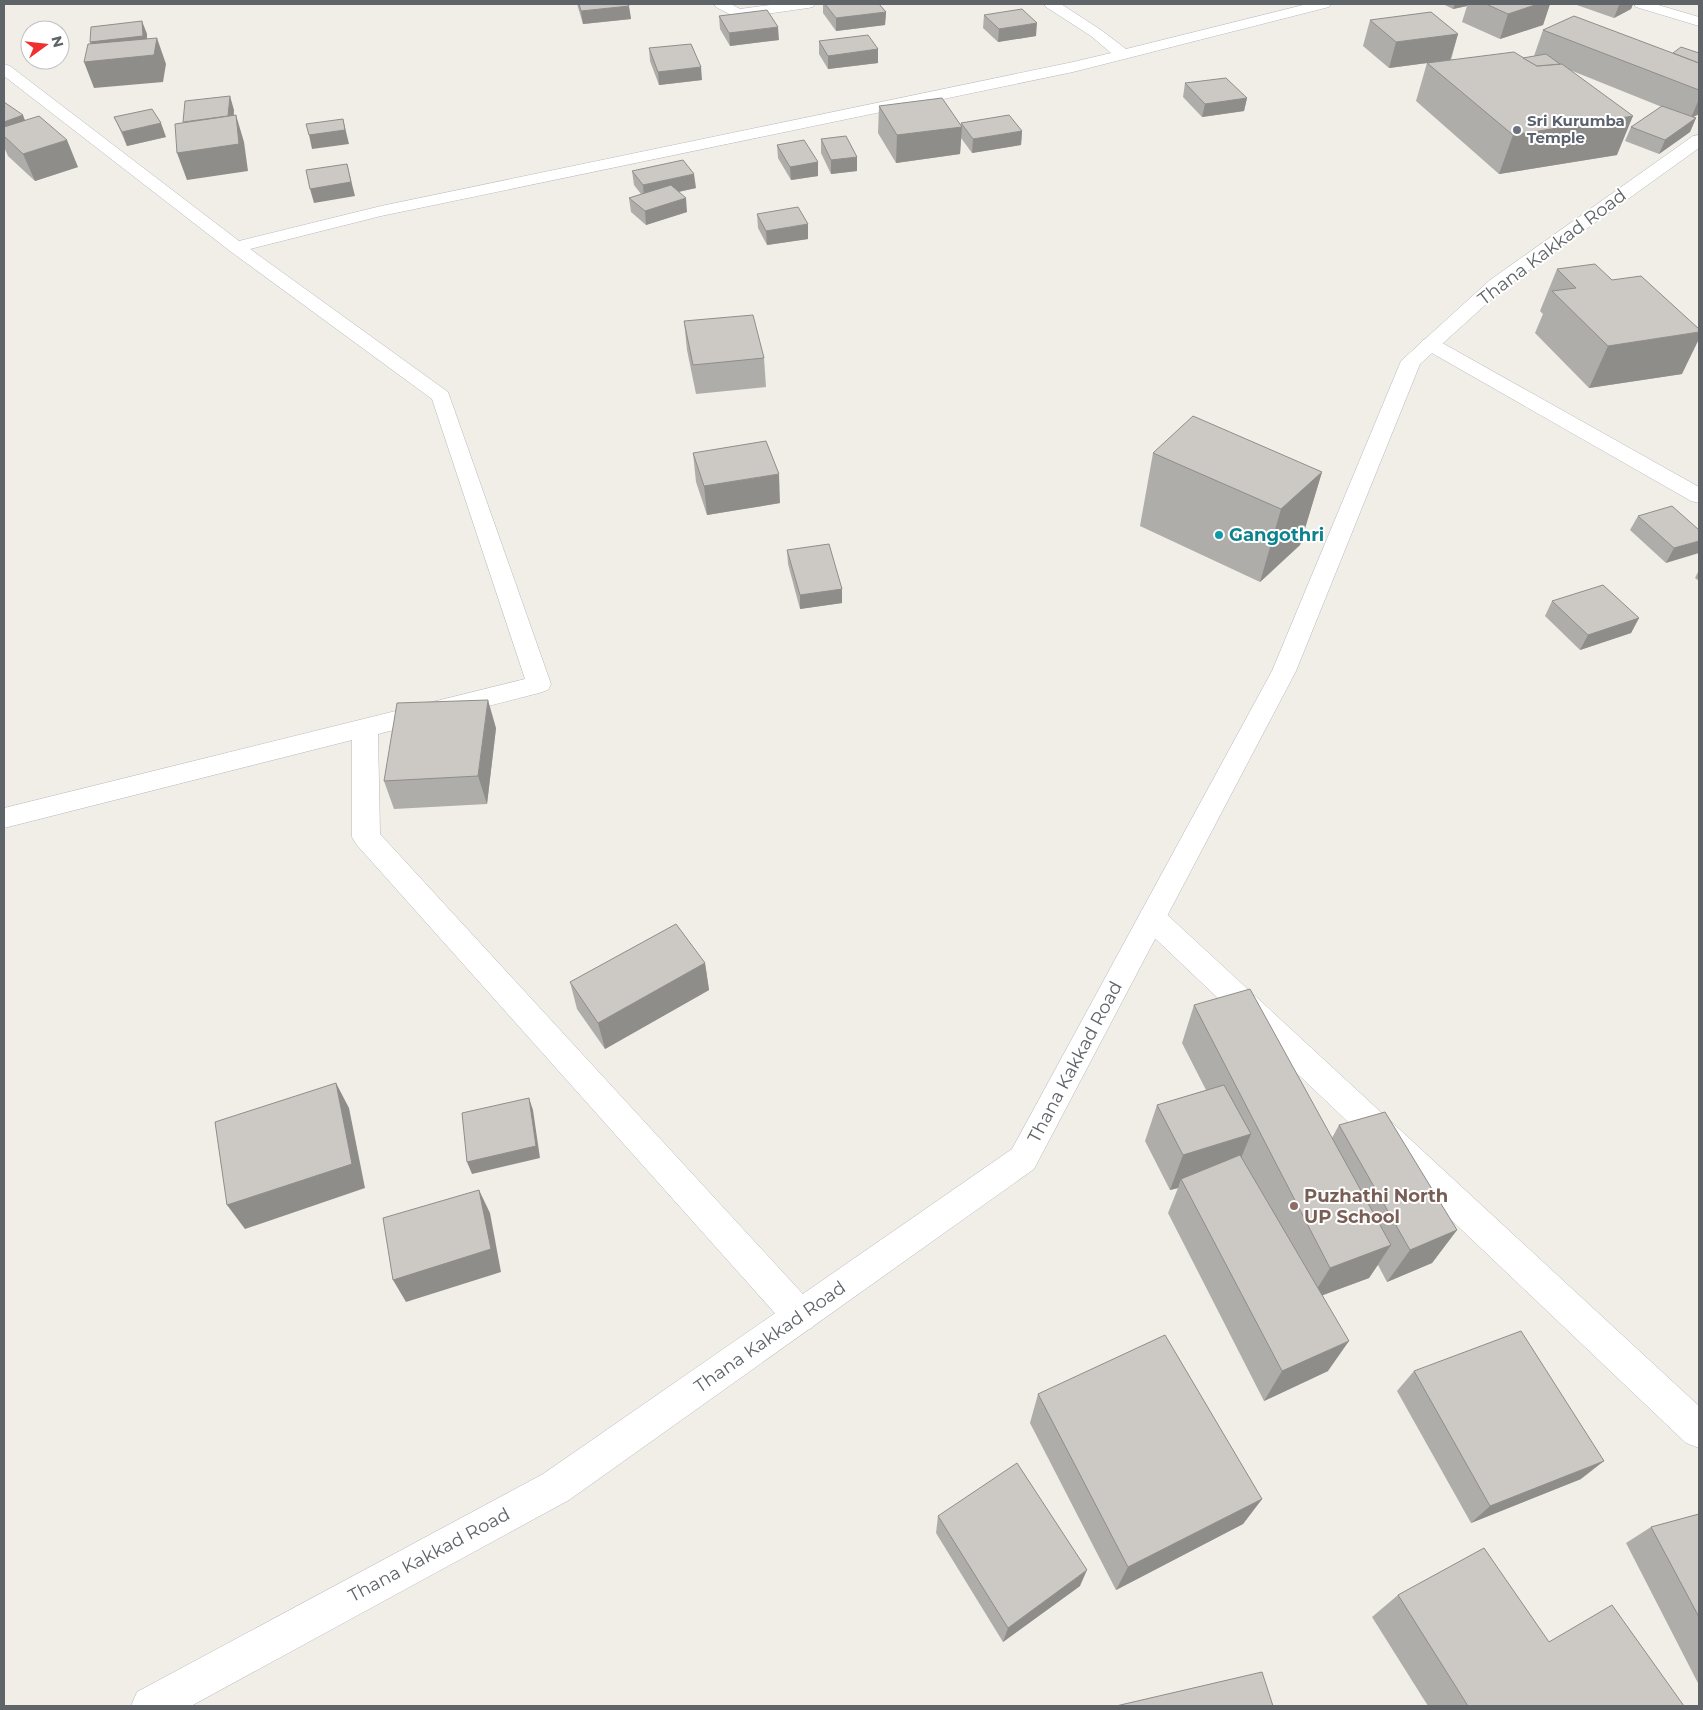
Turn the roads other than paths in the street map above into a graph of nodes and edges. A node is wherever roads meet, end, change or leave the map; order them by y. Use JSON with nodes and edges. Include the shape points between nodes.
{"nodes":[{"id":1,"x":721,"y":4,"type":"edge"},
{"id":2,"x":808,"y":4,"type":"edge"},
{"id":3,"x":1051,"y":4,"type":"edge"},
{"id":4,"x":1324,"y":4,"type":"edge"},
{"id":5,"x":1641,"y":4,"type":"edge"},
{"id":6,"x":1699,"y":22,"type":"edge"},
{"id":7,"x":1124,"y":55,"type":"junction"},
{"id":8,"x":4,"y":68,"type":"edge"},
{"id":9,"x":1699,"y":140,"type":"edge"},
{"id":10,"x":236,"y":247,"type":"junction"},
{"id":11,"x":1430,"y":344,"type":"junction"},
{"id":12,"x":1699,"y":496,"type":"edge"},
{"id":13,"x":365,"y":727,"type":"junction"},
{"id":14,"x":4,"y":818,"type":"edge"},
{"id":15,"x":1152,"y":918,"type":"junction"},
{"id":16,"x":800,"y":1316,"type":"junction"},
{"id":17,"x":1699,"y":1430,"type":"edge"},
{"id":18,"x":151,"y":1706,"type":"edge"}],
"edges":[{"from":1,"to":2,"type":"street","via":[[738,14]]},
{"from":3,"to":7,"type":"street"},
{"from":4,"to":7,"type":"street"},
{"from":5,"to":6,"type":"street"},
{"from":7,"to":10,"type":"street","via":[[380,211]]},
{"from":8,"to":10,"type":"street"},
{"from":9,"to":11,"type":"street","name":"Thana Kakkad Road","via":[[1496,284]]},
{"from":10,"to":13,"type":"street","via":[[441,396],[539,684]]},
{"from":11,"to":12,"type":"street"},
{"from":11,"to":15,"type":"street","name":"Thana Kakkad Road","via":[[1412,362],[1284,671]]},
{"from":13,"to":14,"type":"street"},
{"from":13,"to":16,"type":"street","via":[[366,837]]},
{"from":15,"to":16,"type":"street","name":"Thana Kakkad Road","via":[[1023,1160]]},
{"from":15,"to":17,"type":"street"},
{"from":16,"to":18,"type":"street","name":"Thana Kakkad Road","via":[[556,1487]]}]}
